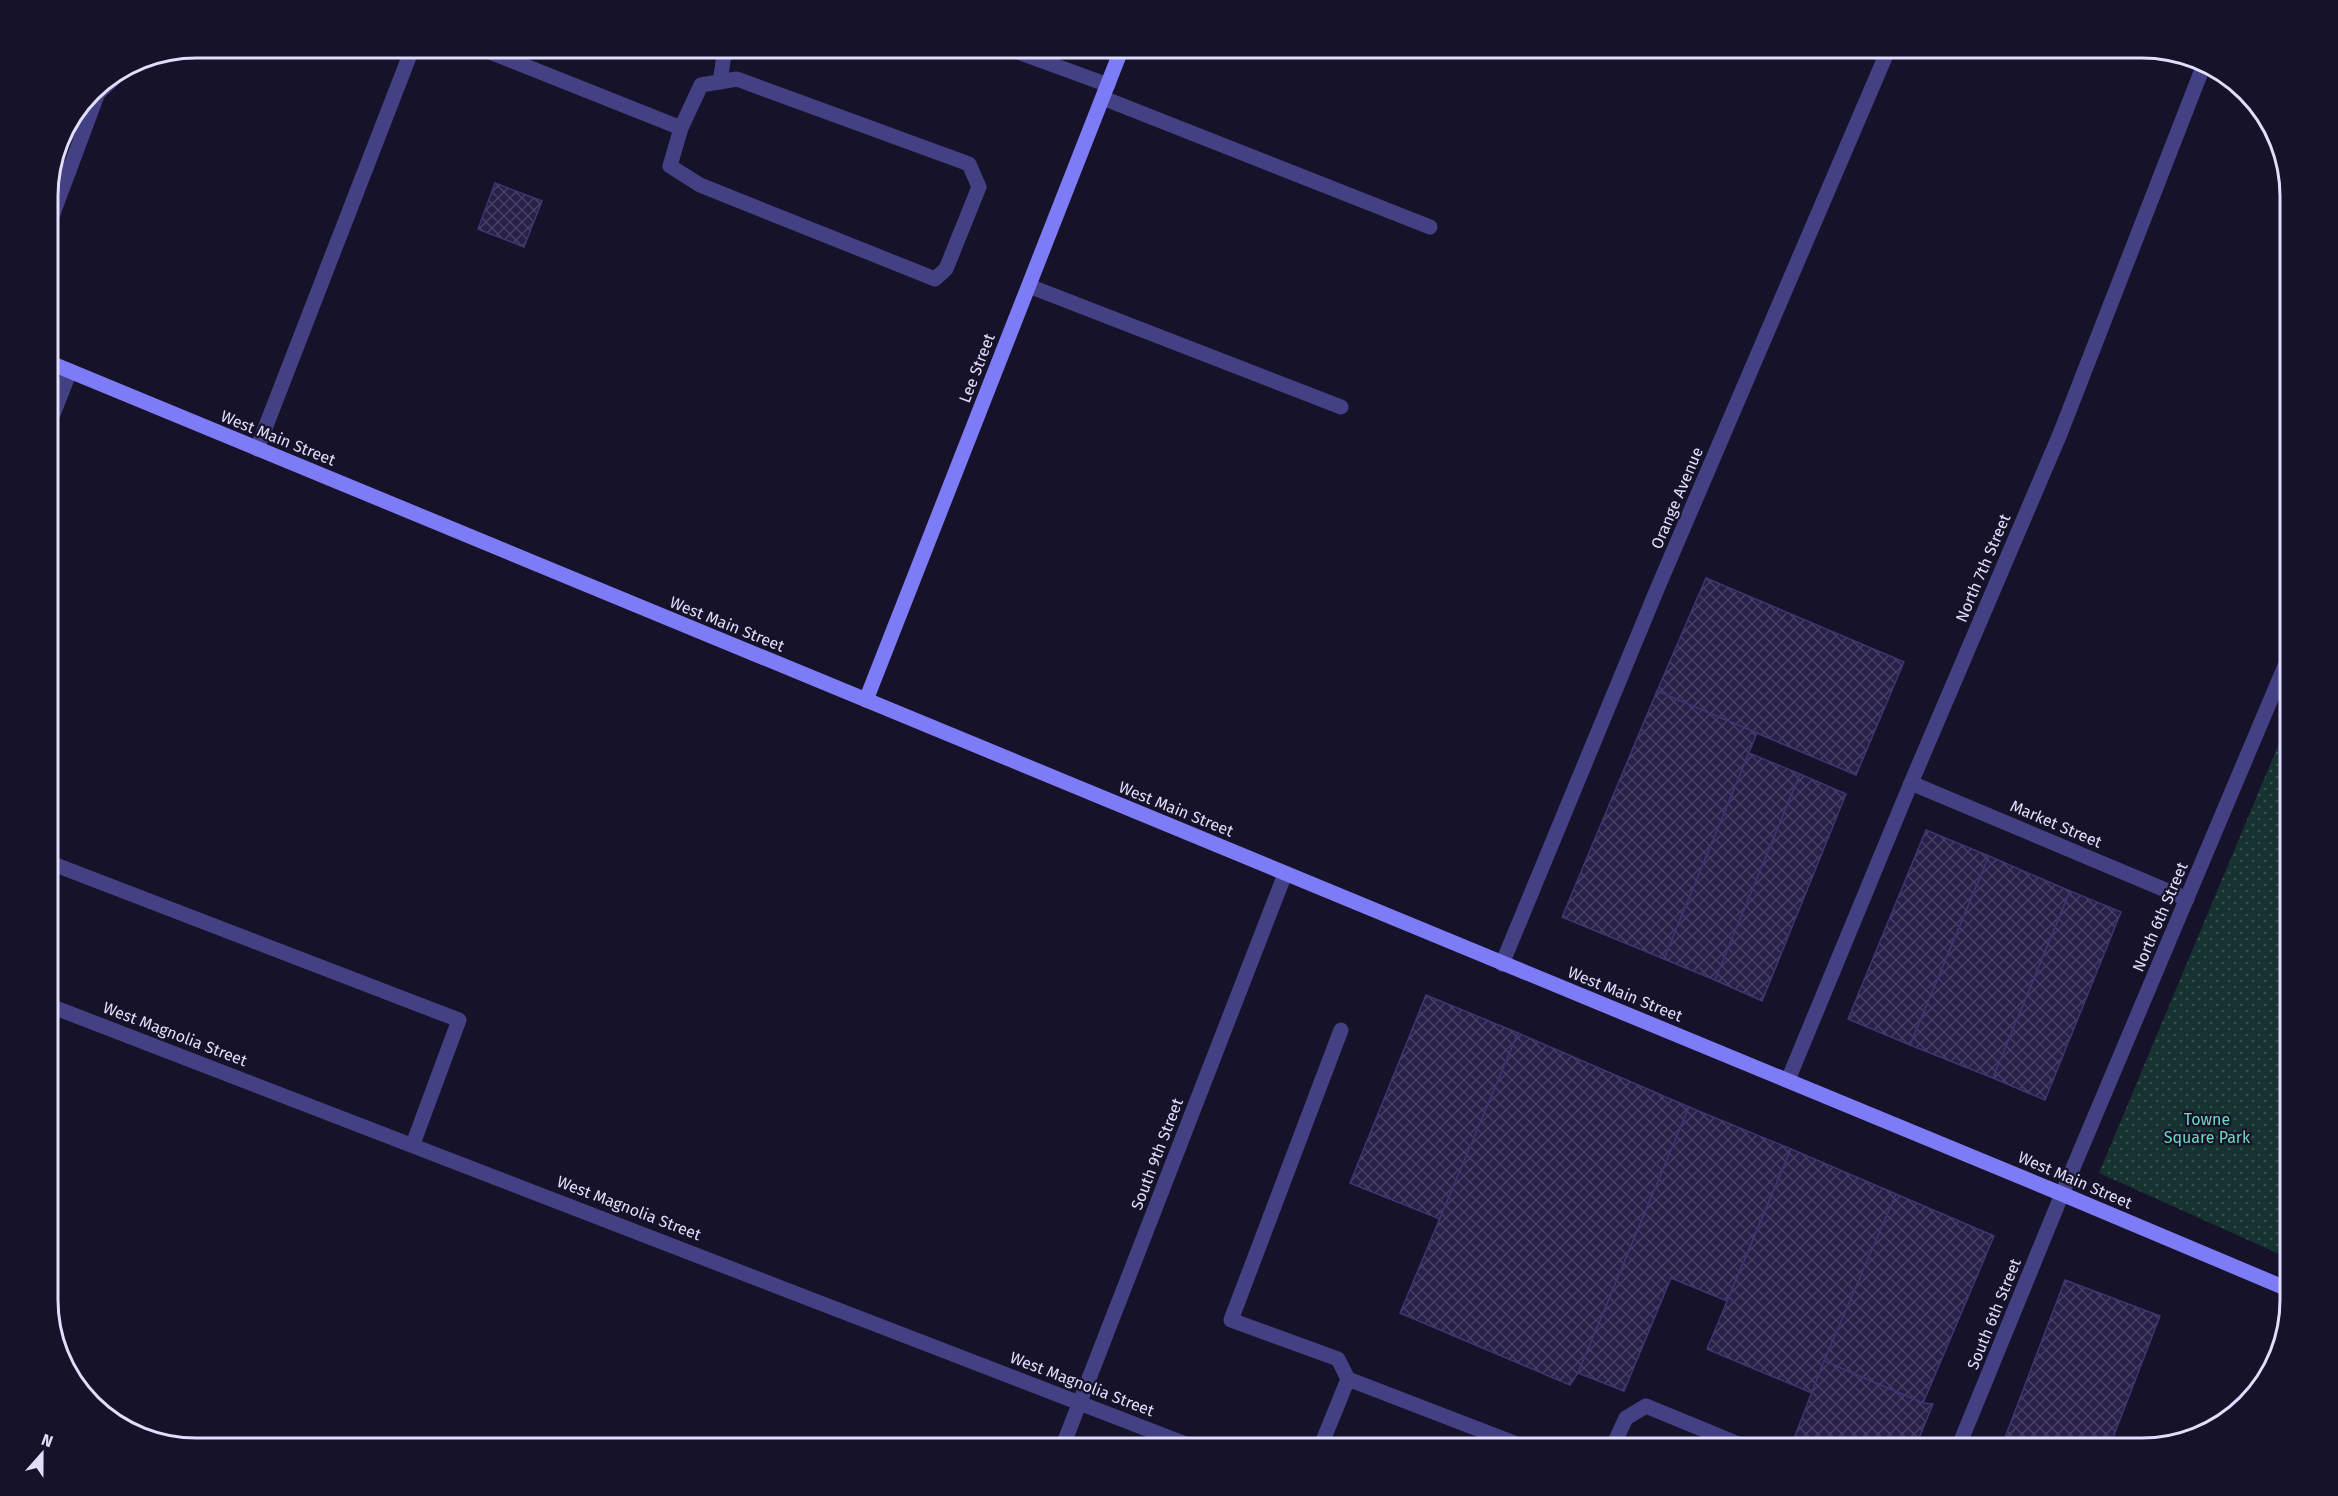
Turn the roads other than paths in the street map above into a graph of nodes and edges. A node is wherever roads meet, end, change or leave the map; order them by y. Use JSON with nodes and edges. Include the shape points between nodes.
{"nodes":[{"id":1,"x":411,"y":58,"type":"edge"},
{"id":2,"x":505,"y":58,"type":"edge"},
{"id":3,"x":724,"y":58,"type":"edge"},
{"id":4,"x":1029,"y":58,"type":"edge"},
{"id":5,"x":1118,"y":58,"type":"edge"},
{"id":6,"x":1885,"y":58,"type":"edge"},
{"id":7,"x":2201,"y":72,"type":"edge"},
{"id":8,"x":720,"y":82,"type":"junction"},
{"id":9,"x":1105,"y":92,"type":"junction"},
{"id":10,"x":94,"y":104,"type":"edge"},
{"id":11,"x":681,"y":128,"type":"junction"},
{"id":12,"x":59,"y":198,"type":"edge"},
{"id":13,"x":1430,"y":227,"type":"dead end"},
{"id":14,"x":1029,"y":285,"type":"junction"},
{"id":15,"x":59,"y":367,"type":"edge"},
{"id":16,"x":70,"y":372,"type":"junction"},
{"id":17,"x":59,"y":400,"type":"edge"},
{"id":18,"x":1341,"y":407,"type":"dead end"},
{"id":19,"x":257,"y":449,"type":"junction"},
{"id":20,"x":2280,"y":678,"type":"edge"},
{"id":21,"x":866,"y":700,"type":"junction"},
{"id":22,"x":1911,"y":783,"type":"junction"},
{"id":23,"x":59,"y":866,"type":"edge"},
{"id":24,"x":1285,"y":874,"type":"junction"},
{"id":25,"x":2187,"y":899,"type":"junction"},
{"id":26,"x":1502,"y":964,"type":"junction"},
{"id":27,"x":59,"y":1009,"type":"edge"},
{"id":28,"x":1341,"y":1030,"type":"dead end"},
{"id":29,"x":1788,"y":1080,"type":"junction"},
{"id":30,"x":412,"y":1144,"type":"junction"},
{"id":31,"x":2062,"y":1194,"type":"junction"},
{"id":32,"x":2280,"y":1286,"type":"edge"},
{"id":33,"x":1348,"y":1379,"type":"junction"},
{"id":34,"x":1080,"y":1402,"type":"junction"},
{"id":35,"x":1066,"y":1438,"type":"edge"},
{"id":36,"x":1171,"y":1438,"type":"edge"},
{"id":37,"x":1324,"y":1438,"type":"edge"},
{"id":38,"x":1501,"y":1438,"type":"edge"},
{"id":39,"x":1617,"y":1438,"type":"edge"},
{"id":40,"x":1724,"y":1438,"type":"edge"},
{"id":41,"x":1962,"y":1438,"type":"edge"}],
"edges":[{"from":1,"to":19,"type":"street"},
{"from":2,"to":11,"type":"street"},
{"from":3,"to":8,"type":"street"},
{"from":4,"to":9,"type":"street"},
{"from":5,"to":9,"type":"main road","name":"Lee Street"},
{"from":6,"to":26,"type":"street","name":"Orange Avenue"},
{"from":7,"to":22,"type":"street","name":"North 7th Street","via":[[2060,434]]},
{"from":8,"to":11,"type":"street","via":[[701,85]]},
{"from":8,"to":11,"type":"street","via":[[737,79],[969,164],[979,187],[946,269],[935,279],[700,185],[670,166]]},
{"from":9,"to":13,"type":"street"},
{"from":9,"to":14,"type":"main road","name":"Lee Street"},
{"from":10,"to":12,"type":"street"},
{"from":14,"to":18,"type":"street"},
{"from":14,"to":21,"type":"main road","name":"Lee Street"},
{"from":15,"to":16,"type":"main road","name":"West Main Street"},
{"from":16,"to":17,"type":"street"},
{"from":16,"to":19,"type":"main road","name":"West Main Street"},
{"from":19,"to":21,"type":"main road","name":"West Main Street"},
{"from":20,"to":25,"type":"street","name":"North 6th Street"},
{"from":21,"to":24,"type":"main road","name":"West Main Street"},
{"from":22,"to":25,"type":"street","name":"Market Street"},
{"from":22,"to":29,"type":"street","name":"North 7th Street"},
{"from":23,"to":30,"type":"street","via":[[459,1020]]},
{"from":24,"to":26,"type":"main road","name":"West Main Street"},
{"from":24,"to":34,"type":"street","name":"South 9th Street"},
{"from":25,"to":31,"type":"street","name":"North 6th Street"},
{"from":26,"to":29,"type":"main road","name":"West Main Street"},
{"from":27,"to":30,"type":"street","name":"West Magnolia Street"},
{"from":28,"to":33,"type":"street","via":[[1231,1320],[1338,1359]]},
{"from":29,"to":31,"type":"main road","name":"West Main Street"},
{"from":30,"to":34,"type":"street","name":"West Magnolia Street"},
{"from":31,"to":32,"type":"main road","name":"West Main Street"},
{"from":31,"to":41,"type":"street","name":"South 6th Street"},
{"from":33,"to":37,"type":"street"},
{"from":33,"to":38,"type":"street"},
{"from":34,"to":35,"type":"street","name":"South 9th Street"},
{"from":34,"to":36,"type":"street","name":"West Magnolia Street"},
{"from":39,"to":40,"type":"street","via":[[1626,1418],[1646,1406]]}]}
